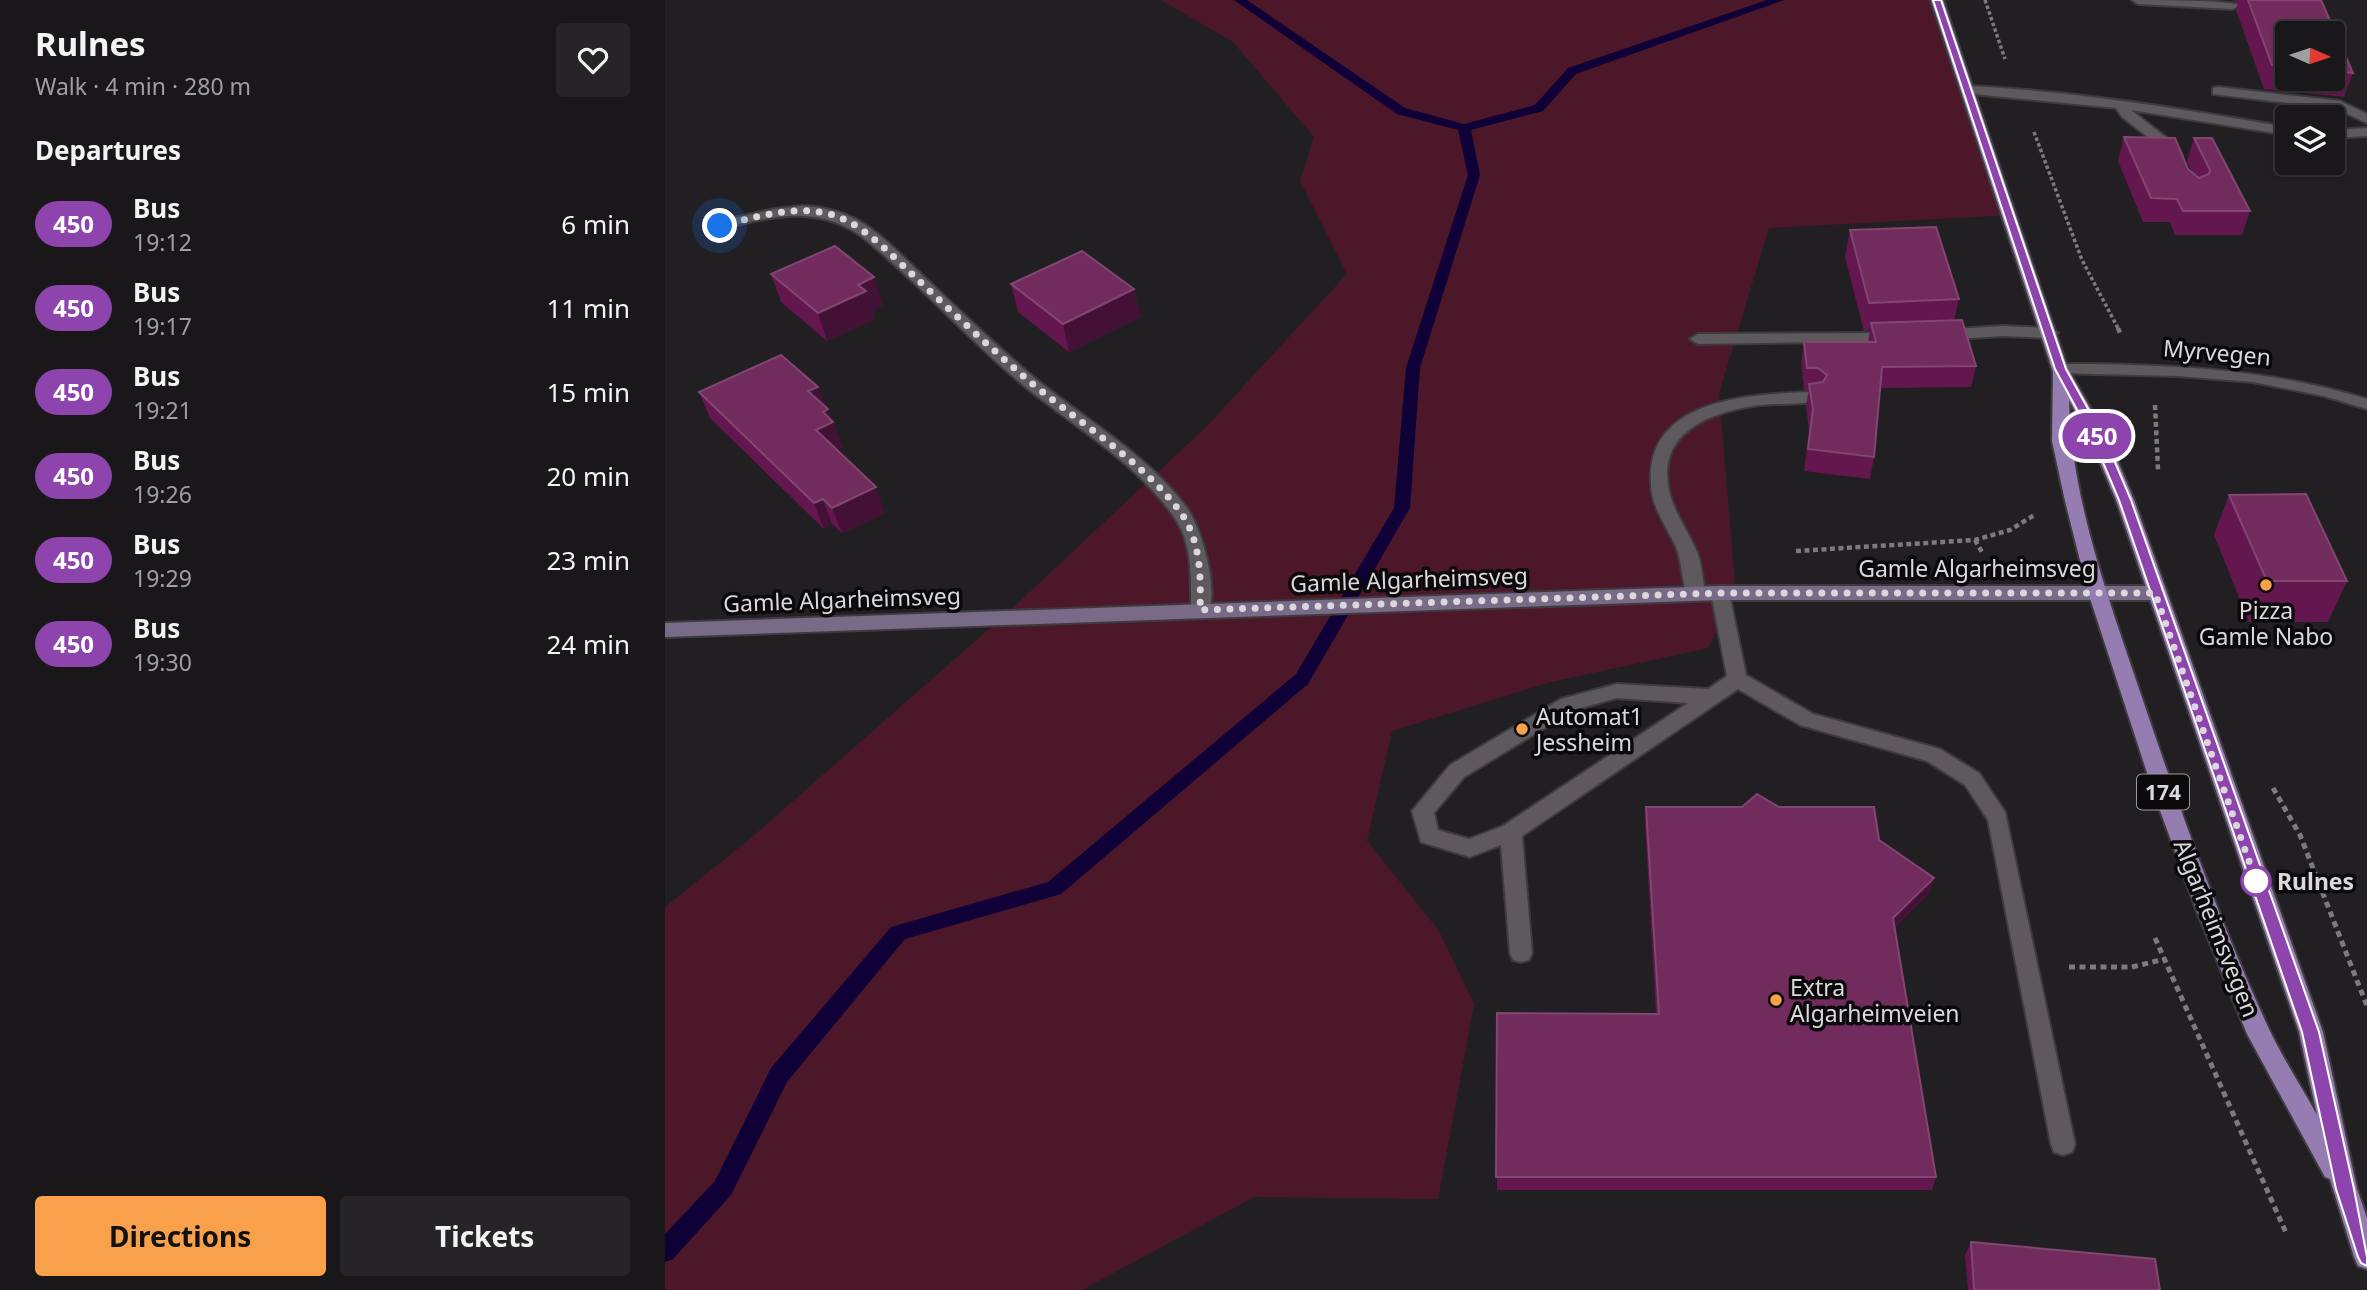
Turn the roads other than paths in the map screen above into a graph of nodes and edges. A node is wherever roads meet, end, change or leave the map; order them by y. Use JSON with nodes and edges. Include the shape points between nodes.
{"nodes":[{"id":1,"x":1937,"y":0,"type":"edge"},
{"id":2,"x":2138,"y":0,"type":"edge"},
{"id":3,"x":2233,"y":5,"type":"dead end"},
{"id":4,"x":1968,"y":90,"type":"junction"},
{"id":5,"x":2218,"y":91,"type":"dead end"},
{"id":6,"x":2121,"y":104,"type":"junction"},
{"id":7,"x":2367,"y":119,"type":"edge"},
{"id":8,"x":2275,"y":129,"type":"edge"},
{"id":9,"x":2367,"y":132,"type":"edge"},
{"id":10,"x":2345,"y":133,"type":"edge"},
{"id":11,"x":2182,"y":172,"type":"edge"},
{"id":12,"x":720,"y":226,"type":"dead end"},
{"id":13,"x":2050,"y":333,"type":"junction"},
{"id":14,"x":1698,"y":339,"type":"dead end"},
{"id":15,"x":2060,"y":369,"type":"junction"},
{"id":16,"x":1813,"y":397,"type":"edge"},
{"id":17,"x":2367,"y":404,"type":"edge"},
{"id":18,"x":2097,"y":592,"type":"junction"},
{"id":19,"x":1720,"y":593,"type":"junction"},
{"id":20,"x":2155,"y":593,"type":"junction"},
{"id":21,"x":1696,"y":594,"type":"junction"},
{"id":22,"x":1200,"y":610,"type":"junction"},
{"id":23,"x":665,"y":630,"type":"edge"},
{"id":24,"x":1737,"y":679,"type":"junction"},
{"id":25,"x":1711,"y":697,"type":"junction"},
{"id":26,"x":1511,"y":832,"type":"junction"},
{"id":27,"x":1521,"y":953,"type":"dead end"},
{"id":28,"x":2063,"y":1144,"type":"dead end"},
{"id":29,"x":2345,"y":1189,"type":"junction"},
{"id":30,"x":2367,"y":1257,"type":"edge"}],
"edges":[{"from":1,"to":4,"type":"main road","name":"Algarheimsvegen","number":"174"},
{"from":2,"to":3,"type":"street"},
{"from":4,"to":6,"type":"street"},
{"from":4,"to":13,"type":"main road","name":"Algarheimsvegen","number":"174"},
{"from":5,"to":7,"type":"street","via":[[2340,105]]},
{"from":6,"to":8,"type":"street"},
{"from":6,"to":11,"type":"street","via":[[2127,114],[2172,149]]},
{"from":9,"to":10,"type":"street"},
{"from":12,"to":22,"type":"street","via":[[770,214],[830,214],[885,250],[1021,375],[1159,487],[1183,515],[1196,550],[1202,573]]},
{"from":13,"to":14,"type":"street"},
{"from":13,"to":15,"type":"main road","name":"Algarheimsvegen","number":"174"},
{"from":15,"to":17,"type":"street","name":"Myrvegen","via":[[2228,373],[2321,388]]},
{"from":15,"to":18,"type":"main road","name":"Algarheimsvegen","number":"174","via":[[2061,441]]},
{"from":15,"to":20,"type":"main road","name":"Algarheimsvegen","number":"174","via":[[2100,441]]},
{"from":16,"to":21,"type":"street","via":[[1742,402],[1694,416],[1677,429],[1658,459],[1661,495],[1689,555]]},
{"from":18,"to":19,"type":"main road","name":"Gamle Algarheimsveg"},
{"from":18,"to":20,"type":"main road","name":"Gamle Algarheimsveg"},
{"from":18,"to":29,"type":"main road","name":"Algarheimsvegen","number":"174","via":[[2207,909],[2259,1034]]},
{"from":19,"to":21,"type":"main road","name":"Gamle Algarheimsveg"},
{"from":19,"to":24,"type":"street"},
{"from":20,"to":29,"type":"main road","name":"Algarheimsvegen","number":"174","via":[[2311,1032]]},
{"from":21,"to":22,"type":"main road","name":"Gamle Algarheimsveg"},
{"from":22,"to":23,"type":"main road","name":"Gamle Algarheimsveg"},
{"from":24,"to":25,"type":"street"},
{"from":24,"to":28,"type":"street","via":[[1807,720],[1933,755],[1972,779],[1998,818]]},
{"from":25,"to":26,"type":"street"},
{"from":25,"to":26,"type":"street","via":[[1617,691],[1568,705],[1457,771],[1423,811],[1429,835],[1470,848]]},
{"from":26,"to":27,"type":"street"},
{"from":29,"to":30,"type":"main road","name":"Algarheimsvegen","number":"174"}]}
